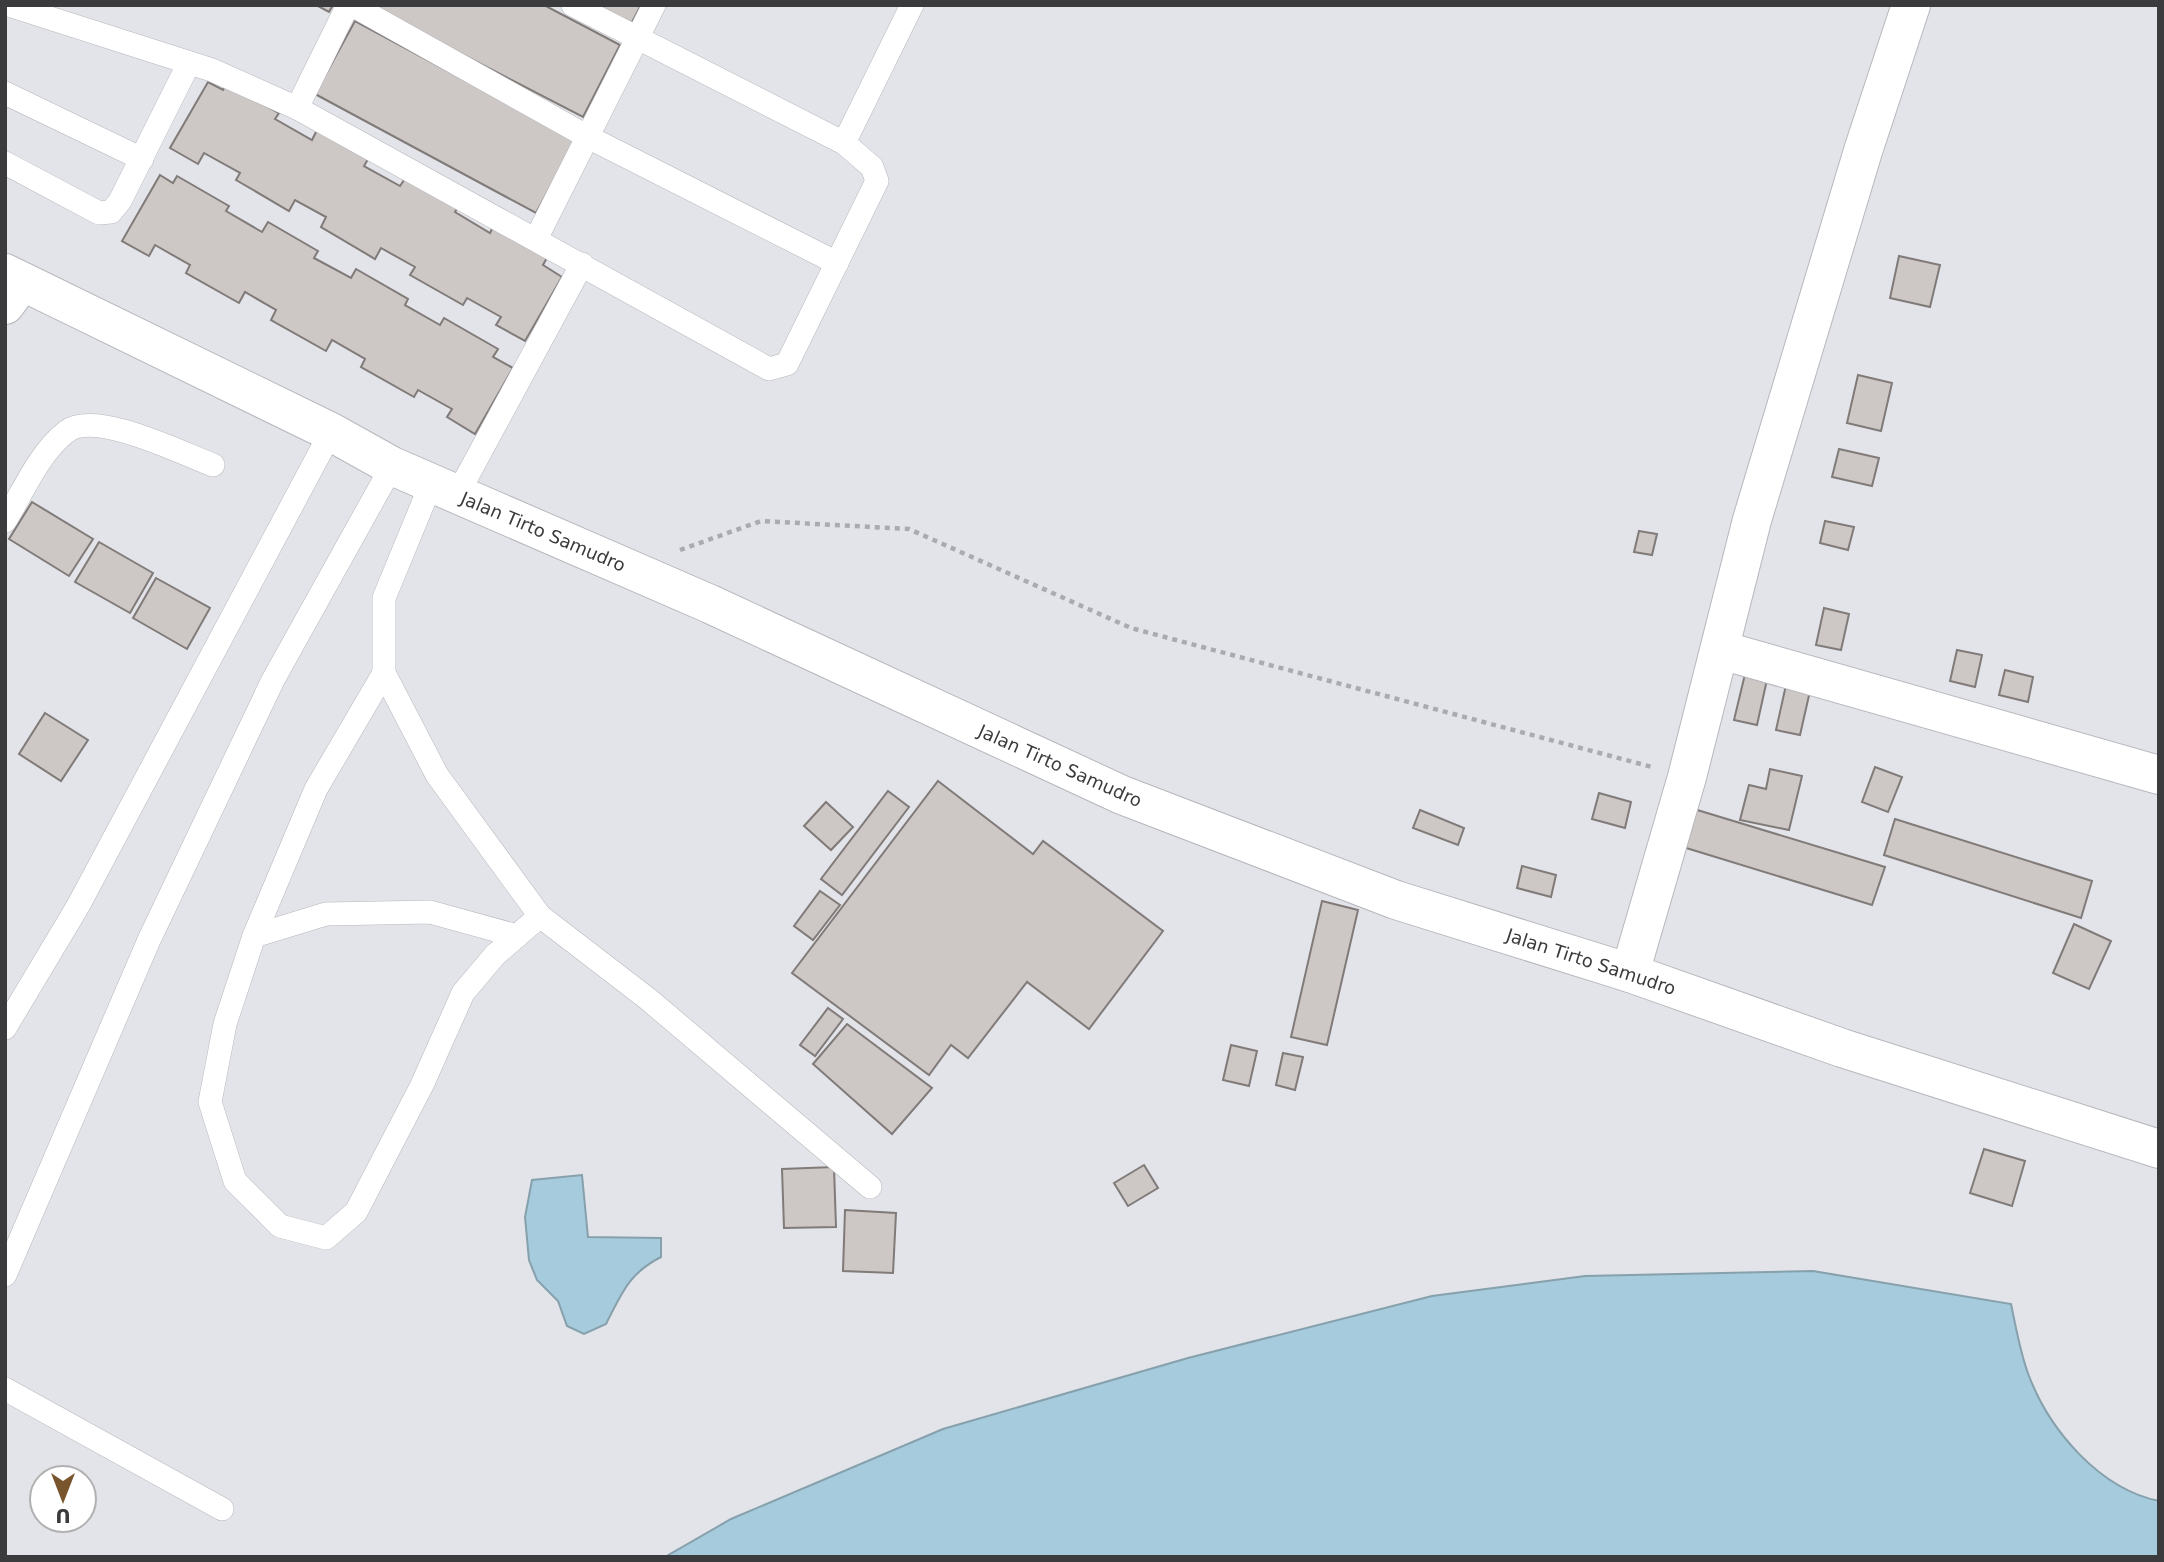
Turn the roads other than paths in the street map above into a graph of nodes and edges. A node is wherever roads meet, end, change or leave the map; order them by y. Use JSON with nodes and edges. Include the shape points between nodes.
{"nodes":[{"id":1,"x":9,"y":5,"type":"edge"},
{"id":2,"x":350,"y":5,"type":"edge"},
{"id":3,"x":573,"y":5,"type":"edge"},
{"id":4,"x":654,"y":5,"type":"edge"},
{"id":5,"x":912,"y":5,"type":"edge"},
{"id":6,"x":1912,"y":5,"type":"edge"},
{"id":7,"x":637,"y":38,"type":"junction"},
{"id":8,"x":189,"y":63,"type":"junction"},
{"id":9,"x":5,"y":93,"type":"edge"},
{"id":10,"x":297,"y":108,"type":"junction"},
{"id":11,"x":588,"y":137,"type":"junction"},
{"id":12,"x":844,"y":143,"type":"junction"},
{"id":13,"x":142,"y":159,"type":"junction"},
{"id":14,"x":5,"y":163,"type":"edge"},
{"id":15,"x":536,"y":239,"type":"junction"},
{"id":16,"x":837,"y":263,"type":"junction"},
{"id":17,"x":582,"y":264,"type":"junction"},
{"id":18,"x":11,"y":287,"type":"edge"},
{"id":19,"x":331,"y":432,"type":"junction"},
{"id":20,"x":213,"y":465,"type":"dead end"},
{"id":21,"x":392,"y":466,"type":"junction"},
{"id":22,"x":444,"y":490,"type":"junction"},
{"id":23,"x":5,"y":521,"type":"edge"},
{"id":24,"x":1721,"y":650,"type":"junction"},
{"id":25,"x":384,"y":673,"type":"junction"},
{"id":26,"x":2159,"y":775,"type":"edge"},
{"id":27,"x":540,"y":916,"type":"junction"},
{"id":28,"x":254,"y":936,"type":"junction"},
{"id":29,"x":517,"y":936,"type":"junction"},
{"id":30,"x":1630,"y":973,"type":"junction"},
{"id":31,"x":5,"y":1028,"type":"edge"},
{"id":32,"x":2159,"y":1149,"type":"edge"},
{"id":33,"x":870,"y":1187,"type":"dead end"},
{"id":34,"x":5,"y":1275,"type":"edge"},
{"id":35,"x":5,"y":1389,"type":"edge"},
{"id":36,"x":222,"y":1509,"type":"dead end"}],
"edges":[{"from":1,"to":8,"type":"lane"},
{"from":2,"to":10,"type":"lane"},
{"from":2,"to":11,"type":"lane"},
{"from":3,"to":7,"type":"lane"},
{"from":4,"to":7,"type":"lane"},
{"from":5,"to":12,"type":"lane"},
{"from":6,"to":24,"type":"street","via":[[1752,520]]},
{"from":7,"to":11,"type":"lane"},
{"from":7,"to":12,"type":"lane"},
{"from":8,"to":10,"type":"lane"},
{"from":8,"to":13,"type":"lane"},
{"from":9,"to":13,"type":"lane"},
{"from":10,"to":15,"type":"lane"},
{"from":11,"to":15,"type":"lane"},
{"from":11,"to":16,"type":"lane"},
{"from":12,"to":16,"type":"lane","via":[[872,167],[877,181]]},
{"from":13,"to":14,"type":"lane","via":[[120,201],[111,212],[99,213]]},
{"from":15,"to":17,"type":"lane"},
{"from":16,"to":17,"type":"lane","via":[[788,364],[769,369]]},
{"from":17,"to":22,"type":"lane"},
{"from":18,"to":19,"type":"street","name":"Jalan Tirto Samudro"},
{"from":19,"to":21,"type":"street","name":"Jalan Tirto Samudro"},
{"from":19,"to":31,"type":"lane","via":[[78,906]]},
{"from":20,"to":23,"type":"lane","via":[[113,428],[85,425],[67,431],[46,453]]},
{"from":21,"to":22,"type":"street","name":"Jalan Tirto Samudro"},
{"from":21,"to":34,"type":"lane","via":[[256,717],[149,940]]},
{"from":22,"to":25,"type":"lane","via":[[384,598]]},
{"from":22,"to":30,"type":"street","name":"Jalan Tirto Samudro","via":[[635,571],[1122,795],[1396,900]]},
{"from":24,"to":26,"type":"street"},
{"from":24,"to":30,"type":"street"},
{"from":25,"to":27,"type":"lane","via":[[437,775]]},
{"from":25,"to":28,"type":"lane","via":[[316,789]]},
{"from":27,"to":29,"type":"lane"},
{"from":27,"to":33,"type":"lane","via":[[648,999]]},
{"from":28,"to":29,"type":"lane","via":[[326,914],[430,912]]},
{"from":28,"to":29,"type":"lane","via":[[225,1024],[210,1102],[235,1181],[280,1227],[326,1238],[356,1212],[422,1085],[463,993]]},
{"from":30,"to":32,"type":"street","name":"Jalan Tirto Samudro","via":[[1842,1048]]},
{"from":35,"to":36,"type":"lane"}]}
